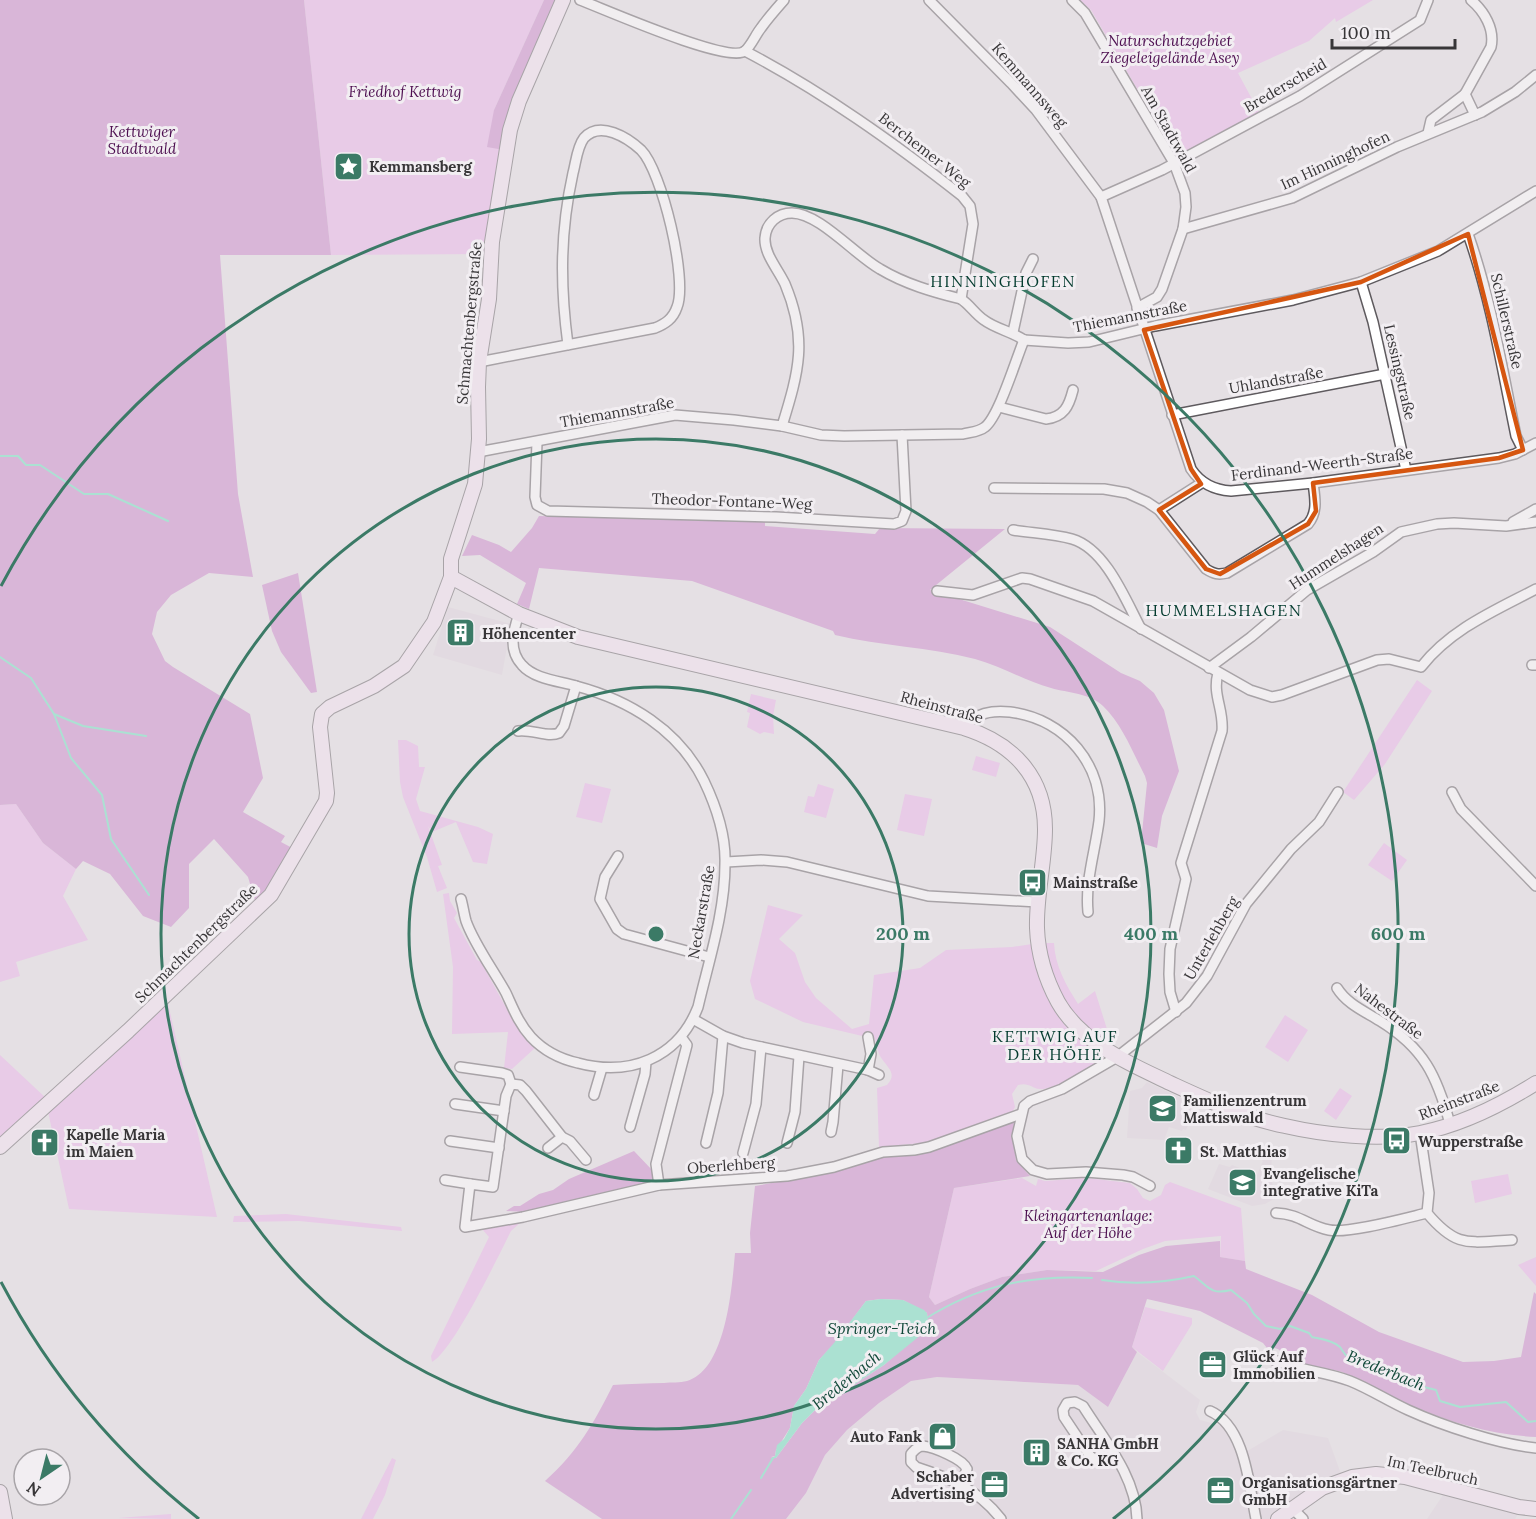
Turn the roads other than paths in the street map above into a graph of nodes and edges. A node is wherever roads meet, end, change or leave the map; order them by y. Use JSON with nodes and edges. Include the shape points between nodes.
{"nodes":[{"id":1,"x":563,"y":0,"type":"edge"},
{"id":2,"x":580,"y":0,"type":"edge"},
{"id":3,"x":784,"y":0,"type":"edge"},
{"id":4,"x":929,"y":0,"type":"edge"},
{"id":5,"x":1072,"y":0,"type":"edge"},
{"id":6,"x":1428,"y":0,"type":"edge"},
{"id":7,"x":1470,"y":0,"type":"edge"},
{"id":8,"x":745,"y":51,"type":"junction"},
{"id":9,"x":1536,"y":75,"type":"edge"},
{"id":10,"x":1465,"y":94,"type":"junction"},
{"id":11,"x":1475,"y":114,"type":"junction"},
{"id":12,"x":1428,"y":133,"type":"junction"},
{"id":13,"x":1174,"y":163,"type":"junction"},
{"id":14,"x":1536,"y":192,"type":"edge"},
{"id":15,"x":1101,"y":197,"type":"junction"},
{"id":16,"x":1183,"y":229,"type":"junction"},
{"id":17,"x":1468,"y":234,"type":"junction"},
{"id":18,"x":1033,"y":259,"type":"dead end"},
{"id":19,"x":1361,"y":282,"type":"junction"},
{"id":20,"x":961,"y":299,"type":"junction"},
{"id":21,"x":1137,"y":308,"type":"junction"},
{"id":22,"x":1144,"y":330,"type":"junction"},
{"id":23,"x":1013,"y":332,"type":"junction"},
{"id":24,"x":1024,"y":340,"type":"junction"},
{"id":25,"x":568,"y":345,"type":"junction"},
{"id":26,"x":480,"y":362,"type":"junction"},
{"id":27,"x":1385,"y":374,"type":"junction"},
{"id":28,"x":1073,"y":390,"type":"dead end"},
{"id":29,"x":999,"y":406,"type":"junction"},
{"id":30,"x":1172,"y":415,"type":"junction"},
{"id":31,"x":782,"y":426,"type":"junction"},
{"id":32,"x":902,"y":435,"type":"junction"},
{"id":33,"x":537,"y":442,"type":"junction"},
{"id":34,"x":1536,"y":443,"type":"edge"},
{"id":35,"x":1523,"y":450,"type":"junction"},
{"id":36,"x":478,"y":453,"type":"junction"},
{"id":37,"x":1406,"y":470,"type":"junction"},
{"id":38,"x":1203,"y":482,"type":"junction"},
{"id":39,"x":1313,"y":483,"type":"junction"},
{"id":40,"x":994,"y":488,"type":"dead end"},
{"id":41,"x":1536,"y":509,"type":"edge"},
{"id":42,"x":1159,"y":510,"type":"junction"},
{"id":43,"x":1536,"y":522,"type":"edge"},
{"id":44,"x":1506,"y":526,"type":"junction"},
{"id":45,"x":1013,"y":530,"type":"dead end"},
{"id":46,"x":452,"y":577,"type":"junction"},
{"id":47,"x":1536,"y":589,"type":"edge"},
{"id":48,"x":937,"y":591,"type":"dead end"},
{"id":49,"x":519,"y":614,"type":"junction"},
{"id":50,"x":1141,"y":629,"type":"junction"},
{"id":51,"x":1209,"y":668,"type":"junction"},
{"id":52,"x":1218,"y":673,"type":"junction"},
{"id":53,"x":576,"y":686,"type":"junction"},
{"id":54,"x":964,"y":728,"type":"junction"},
{"id":55,"x":518,"y":731,"type":"dead end"},
{"id":56,"x":1338,"y":792,"type":"dead end"},
{"id":57,"x":1452,"y":792,"type":"dead end"},
{"id":58,"x":618,"y":856,"type":"dead end"},
{"id":59,"x":726,"y":862,"type":"junction"},
{"id":60,"x":1536,"y":886,"type":"edge"},
{"id":61,"x":461,"y":898,"type":"dead end"},
{"id":62,"x":1038,"y":902,"type":"junction"},
{"id":63,"x":1088,"y":912,"type":"dead end"},
{"id":64,"x":709,"y":957,"type":"junction"},
{"id":65,"x":1337,"y":988,"type":"dead end"},
{"id":66,"x":1176,"y":1012,"type":"junction"},
{"id":67,"x":693,"y":1019,"type":"junction"},
{"id":68,"x":723,"y":1036,"type":"junction"},
{"id":69,"x":681,"y":1037,"type":"junction"},
{"id":70,"x":868,"y":1037,"type":"dead end"},
{"id":71,"x":761,"y":1047,"type":"junction"},
{"id":72,"x":799,"y":1056,"type":"junction"},
{"id":73,"x":1117,"y":1057,"type":"junction"},
{"id":74,"x":646,"y":1062,"type":"junction"},
{"id":75,"x":838,"y":1065,"type":"junction"},
{"id":76,"x":460,"y":1067,"type":"dead end"},
{"id":77,"x":602,"y":1068,"type":"junction"},
{"id":78,"x":868,"y":1070,"type":"junction"},
{"id":79,"x":879,"y":1075,"type":"dead end"},
{"id":80,"x":1536,"y":1083,"type":"edge"},
{"id":81,"x":511,"y":1084,"type":"junction"},
{"id":82,"x":594,"y":1095,"type":"dead end"},
{"id":83,"x":455,"y":1104,"type":"dead end"},
{"id":84,"x":504,"y":1111,"type":"junction"},
{"id":85,"x":1021,"y":1114,"type":"junction"},
{"id":86,"x":1450,"y":1124,"type":"junction"},
{"id":87,"x":630,"y":1127,"type":"dead end"},
{"id":88,"x":831,"y":1132,"type":"dead end"},
{"id":89,"x":1420,"y":1133,"type":"junction"},
{"id":90,"x":562,"y":1137,"type":"junction"},
{"id":91,"x":450,"y":1141,"type":"dead end"},
{"id":92,"x":705,"y":1143,"type":"dead end"},
{"id":93,"x":787,"y":1143,"type":"dead end"},
{"id":94,"x":0,"y":1147,"type":"edge"},
{"id":95,"x":548,"y":1148,"type":"dead end"},
{"id":96,"x":499,"y":1149,"type":"junction"},
{"id":97,"x":743,"y":1153,"type":"dead end"},
{"id":98,"x":586,"y":1160,"type":"dead end"},
{"id":99,"x":445,"y":1180,"type":"dead end"},
{"id":100,"x":470,"y":1184,"type":"junction"},
{"id":101,"x":659,"y":1185,"type":"junction"},
{"id":102,"x":1150,"y":1186,"type":"dead end"},
{"id":103,"x":1276,"y":1213,"type":"dead end"},
{"id":104,"x":1427,"y":1213,"type":"junction"},
{"id":105,"x":1512,"y":1240,"type":"dead end"},
{"id":106,"x":1274,"y":1360,"type":"dead end"},
{"id":107,"x":1210,"y":1411,"type":"dead end"},
{"id":108,"x":1536,"y":1448,"type":"edge"},
{"id":109,"x":1115,"y":1457,"type":"junction"},
{"id":110,"x":961,"y":1484,"type":"junction"},
{"id":111,"x":0,"y":1492,"type":"edge"},
{"id":112,"x":1293,"y":1509,"type":"junction"},
{"id":113,"x":1536,"y":1509,"type":"edge"},
{"id":114,"x":6,"y":1519,"type":"edge"},
{"id":115,"x":1001,"y":1519,"type":"edge"},
{"id":116,"x":1137,"y":1519,"type":"edge"},
{"id":117,"x":1257,"y":1519,"type":"edge"},
{"id":118,"x":1278,"y":1519,"type":"edge"},
{"id":119,"x":1303,"y":1519,"type":"edge"}],
"edges":[{"from":1,"to":26,"type":"street","name":"Schmachtenbergstraße","via":[[510,130],[492,242]]},
{"from":2,"to":8,"type":"street","via":[[718,51]]},
{"from":3,"to":8,"type":"street"},
{"from":4,"to":15,"type":"street","name":"Kemmannsweg","via":[[1036,110]]},
{"from":5,"to":13,"type":"street","name":"Am Stadtwald","via":[[1085,13]]},
{"from":6,"to":13,"type":"street","name":"Brederscheid","via":[[1420,20],[1369,53],[1300,96]]},
{"from":7,"to":10,"type":"street","via":[[1484,14],[1493,39]]},
{"from":8,"to":20,"type":"street","name":"Berchemer Weg","via":[[873,128],[962,196],[970,206],[973,224]]},
{"from":9,"to":11,"type":"street","name":"Im Hinninghofen","via":[[1515,92]]},
{"from":10,"to":11,"type":"street"},
{"from":10,"to":12,"type":"street","name":"Im Hinninghofen","via":[[1431,120]]},
{"from":11,"to":12,"type":"street","name":"Im Hinninghofen"},
{"from":12,"to":16,"type":"street","name":"Im Hinninghofen","via":[[1292,198]]},
{"from":13,"to":15,"type":"street"},
{"from":13,"to":16,"type":"street","name":"Am Stadtwald","via":[[1185,193]]},
{"from":14,"to":17,"type":"street","name":"Thiemannstraße"},
{"from":15,"to":21,"type":"street","name":"Kemmannsweg"},
{"from":16,"to":21,"type":"street","name":"Am Stadtwald","via":[[1162,289],[1157,297]]},
{"from":17,"to":19,"type":"street","name":"Thiemannstraße","via":[[1438,251]]},
{"from":17,"to":35,"type":"street","name":"Schillerstraße","via":[[1490,311],[1516,435]]},
{"from":18,"to":23,"type":"street","via":[[1026,273]]},
{"from":19,"to":22,"type":"street","name":"Thiemannstraße"},
{"from":19,"to":27,"type":"street","name":"Lessingstraße"},
{"from":20,"to":23,"type":"street","via":[[982,319]]},
{"from":20,"to":31,"type":"street","via":[[925,289],[880,269],[807,216],[778,216],[767,228],[766,248],[795,309],[800,359]]},
{"from":21,"to":22,"type":"street","name":"Kemmannsweg"},
{"from":22,"to":24,"type":"street","name":"Thiemannstraße","via":[[1068,344]]},
{"from":22,"to":30,"type":"street"},
{"from":23,"to":24,"type":"street"},
{"from":24,"to":29,"type":"street","name":"Thiemannstraße"},
{"from":25,"to":25,"type":"street","via":[[561,260],[569,191],[584,138],[602,130],[630,142],[643,152],[652,168],[672,232],[680,296],[673,317],[665,324]]},
{"from":25,"to":26,"type":"street"},
{"from":26,"to":36,"type":"street","name":"Schmachtenbergstraße"},
{"from":27,"to":30,"type":"street","name":"Uhlandstraße"},
{"from":27,"to":37,"type":"street","name":"Lessingstraße"},
{"from":28,"to":29,"type":"street","via":[[1068,407],[1052,418]]},
{"from":29,"to":32,"type":"street","name":"Thiemannstraße","via":[[985,427],[977,431]]},
{"from":30,"to":38,"type":"street","via":[[1191,469]]},
{"from":31,"to":32,"type":"street","name":"Thiemannstraße","via":[[821,435]]},
{"from":31,"to":33,"type":"street","name":"Thiemannstraße","via":[[675,415]]},
{"from":32,"to":33,"type":"street","name":"Theodor-Fontane-Weg","via":[[906,511],[902,521],[894,524],[548,511],[537,505],[535,497]]},
{"from":33,"to":36,"type":"street","name":"Thiemannstraße"},
{"from":34,"to":35,"type":"street","name":"Ferdinand-Weerth-Straße"},
{"from":35,"to":37,"type":"street","name":"Ferdinand-Weerth-Straße","via":[[1499,458]]},
{"from":36,"to":46,"type":"street","name":"Schmachtenbergstraße","via":[[476,484],[451,559]]},
{"from":37,"to":39,"type":"street","name":"Ferdinand-Weerth-Straße"},
{"from":38,"to":39,"type":"street","name":"Ferdinand-Weerth-Straße","via":[[1231,491]]},
{"from":38,"to":42,"type":"street"},
{"from":39,"to":42,"type":"street","via":[[1314,518],[1227,573],[1206,569]]},
{"from":40,"to":42,"type":"street","via":[[1104,489],[1127,493]]},
{"from":41,"to":44,"type":"street"},
{"from":43,"to":44,"type":"street","name":"Hummelshagen"},
{"from":44,"to":51,"type":"street","name":"Hummelshagen","via":[[1454,523],[1401,532],[1307,590]]},
{"from":45,"to":50,"type":"street","via":[[1072,539],[1087,547],[1106,565]]},
{"from":46,"to":49,"type":"street","name":"Rheinstraße"},
{"from":46,"to":94,"type":"street","name":"Schmachtenbergstraße","via":[[434,622],[404,666],[322,714],[326,801],[277,887],[128,1031]]},
{"from":47,"to":52,"type":"street","via":[[1466,626],[1421,666],[1377,660],[1272,697]]},
{"from":48,"to":50,"type":"street","via":[[973,595],[1022,578],[1030,579],[1093,601]]},
{"from":49,"to":53,"type":"street","name":"Neckarstraße","via":[[512,639],[520,664],[534,674]]},
{"from":49,"to":54,"type":"street","name":"Rheinstraße","via":[[578,637]]},
{"from":50,"to":51,"type":"street"},
{"from":51,"to":52,"type":"street"},
{"from":52,"to":66,"type":"street","via":[[1215,684],[1222,731],[1181,864],[1186,879],[1170,950],[1170,992]]},
{"from":53,"to":55,"type":"street","via":[[559,733]]},
{"from":53,"to":59,"type":"street","name":"Neckarstraße","via":[[635,709],[681,746],[702,777],[714,805]]},
{"from":54,"to":62,"type":"street","name":"Rheinstraße","via":[[992,738],[1012,752],[1038,790],[1045,813]]},
{"from":54,"to":63,"type":"street","via":[[976,716],[1023,714],[1055,728],[1083,753],[1097,786],[1099,804],[1086,893]]},
{"from":56,"to":66,"type":"street","name":"Unterlehberg","via":[[1319,822],[1246,904],[1208,976]]},
{"from":57,"to":60,"type":"street","via":[[1461,809]]},
{"from":58,"to":64,"type":"street","via":[[605,877],[600,899],[617,929]]},
{"from":59,"to":62,"type":"street","via":[[787,862],[947,898]]},
{"from":59,"to":64,"type":"street","name":"Neckarstraße"},
{"from":61,"to":77,"type":"street","name":"Neckarstraße","via":[[466,922],[531,1037],[556,1056]]},
{"from":62,"to":73,"type":"street","name":"Rheinstraße","via":[[1042,967],[1054,995],[1083,1031]]},
{"from":64,"to":67,"type":"street","name":"Neckarstraße"},
{"from":65,"to":86,"type":"street","name":"Nahestraße","via":[[1351,1003],[1395,1030],[1420,1054],[1438,1084]]},
{"from":66,"to":73,"type":"street","name":"Unterlehberg"},
{"from":67,"to":68,"type":"street"},
{"from":67,"to":69,"type":"street","name":"Neckarstraße"},
{"from":68,"to":71,"type":"street"},
{"from":68,"to":92,"type":"street","via":[[718,1093]]},
{"from":69,"to":74,"type":"street","name":"Neckarstraße"},
{"from":69,"to":101,"type":"street","via":[[687,1044],[656,1164]]},
{"from":70,"to":78,"type":"street"},
{"from":71,"to":72,"type":"street"},
{"from":71,"to":97,"type":"street","via":[[756,1104]]},
{"from":72,"to":75,"type":"street"},
{"from":72,"to":93,"type":"street","via":[[795,1112]]},
{"from":73,"to":85,"type":"street","via":[[1062,1089],[1027,1098]]},
{"from":73,"to":89,"type":"street","name":"Rheinstraße","via":[[1211,1101],[1282,1126],[1350,1135]]},
{"from":74,"to":77,"type":"street","name":"Neckarstraße"},
{"from":74,"to":87,"type":"street"},
{"from":75,"to":78,"type":"street"},
{"from":75,"to":88,"type":"street"},
{"from":76,"to":81,"type":"street","via":[[508,1075]]},
{"from":77,"to":82,"type":"street"},
{"from":78,"to":79,"type":"street"},
{"from":80,"to":86,"type":"street","name":"Rheinstraße","via":[[1507,1101]]},
{"from":81,"to":84,"type":"street"},
{"from":81,"to":90,"type":"street","via":[[526,1090]]},
{"from":83,"to":84,"type":"street"},
{"from":84,"to":96,"type":"street"},
{"from":85,"to":101,"type":"street","name":"Oberlehberg","via":[[929,1147],[867,1155],[814,1172]]},
{"from":85,"to":102,"type":"street","via":[[1019,1149],[1022,1159],[1033,1170],[1047,1174],[1086,1172],[1133,1177]]},
{"from":86,"to":89,"type":"street","name":"Rheinstraße"},
{"from":89,"to":104,"type":"street","via":[[1429,1193]]},
{"from":90,"to":95,"type":"street"},
{"from":90,"to":98,"type":"street"},
{"from":91,"to":96,"type":"street"},
{"from":96,"to":100,"type":"street","via":[[493,1187]]},
{"from":99,"to":100,"type":"street"},
{"from":100,"to":101,"type":"street","name":"Oberlehberg","via":[[465,1227]]},
{"from":103,"to":104,"type":"street","via":[[1295,1215],[1332,1231]]},
{"from":104,"to":105,"type":"street","via":[[1448,1236],[1460,1240]]},
{"from":106,"to":108,"type":"street","via":[[1349,1380],[1406,1409],[1452,1426]]},
{"from":107,"to":117,"type":"street","via":[[1229,1425],[1242,1451]]},
{"from":109,"to":109,"type":"street","via":[[1083,1406],[1067,1403],[1064,1417],[1090,1456],[1096,1460]]},
{"from":109,"to":116,"type":"street","via":[[1132,1488]]},
{"from":110,"to":110,"type":"street","via":[[967,1469],[957,1458],[923,1446],[911,1454],[916,1467]]},
{"from":110,"to":115,"type":"street","via":[[991,1505]]},
{"from":111,"to":114,"type":"street"},
{"from":112,"to":113,"type":"street","name":"Im Teelbruch","via":[[1322,1488],[1376,1474],[1405,1477]]},
{"from":112,"to":118,"type":"street","name":"Im Teelbruch"},
{"from":112,"to":119,"type":"street"}]}
